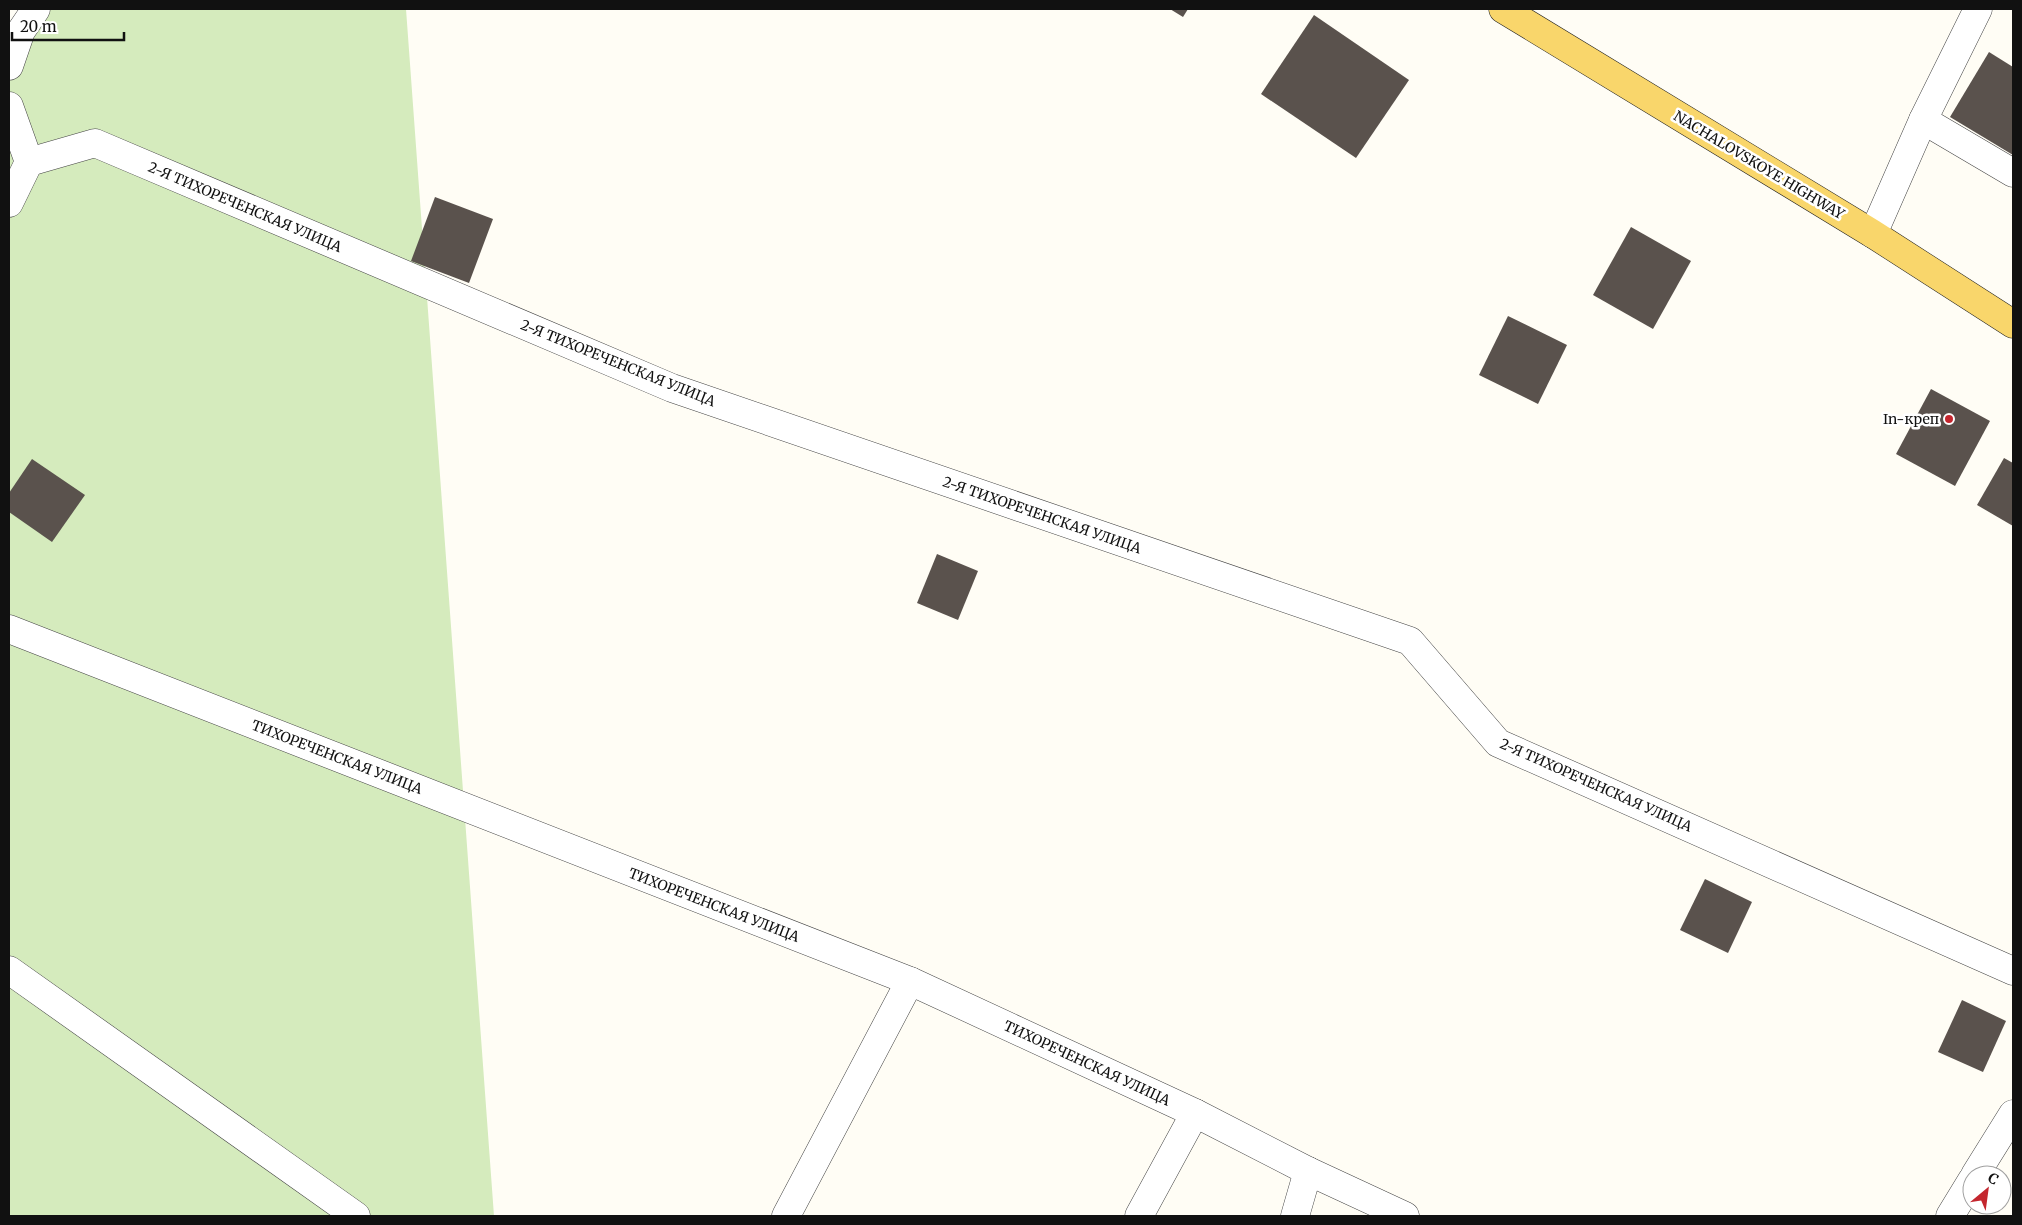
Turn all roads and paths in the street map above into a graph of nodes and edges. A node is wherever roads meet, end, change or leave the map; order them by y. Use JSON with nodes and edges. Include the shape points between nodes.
{"nodes":[{"id":1,"x":36,"y":9,"type":"edge"},
{"id":2,"x":1503,"y":9,"type":"edge"},
{"id":3,"x":1978,"y":9,"type":"edge"},
{"id":4,"x":9,"y":66,"type":"edge"},
{"id":5,"x":9,"y":106,"type":"edge"},
{"id":6,"x":1923,"y":120,"type":"junction"},
{"id":7,"x":29,"y":162,"type":"junction"},
{"id":8,"x":2013,"y":173,"type":"edge"},
{"id":9,"x":9,"y":204,"type":"edge"},
{"id":10,"x":1873,"y":234,"type":"junction"},
{"id":11,"x":2013,"y":324,"type":"edge"},
{"id":12,"x":9,"y":629,"type":"edge"},
{"id":13,"x":9,"y":970,"type":"edge"},
{"id":14,"x":2013,"y":971,"type":"edge"},
{"id":15,"x":910,"y":981,"type":"junction"},
{"id":16,"x":1195,"y":1113,"type":"junction"},
{"id":17,"x":2013,"y":1114,"type":"edge"},
{"id":18,"x":1981,"y":1165,"type":"edge"},
{"id":19,"x":1308,"y":1171,"type":"junction"},
{"id":20,"x":1962,"y":1196,"type":"edge"},
{"id":21,"x":356,"y":1216,"type":"edge"},
{"id":22,"x":786,"y":1216,"type":"edge"},
{"id":23,"x":1139,"y":1216,"type":"edge"},
{"id":24,"x":1295,"y":1216,"type":"edge"},
{"id":25,"x":1404,"y":1216,"type":"edge"},
{"id":26,"x":1950,"y":1216,"type":"edge"}],
"edges":[{"from":1,"to":4,"type":"street","via":[[21,31]]},
{"from":2,"to":10,"type":"main road","name":"NACHALOVSKOYE HIGHWAY"},
{"from":3,"to":6,"type":"street"},
{"from":5,"to":7,"type":"street"},
{"from":6,"to":8,"type":"street"},
{"from":6,"to":10,"type":"street"},
{"from":7,"to":9,"type":"street"},
{"from":7,"to":14,"type":"street","name":"2-Я ТИХОРЕЧЕНСКАЯ УЛИЦА","via":[[94,142],[672,388],[1410,641],[1498,743]]},
{"from":10,"to":11,"type":"main road","name":"NACHALOVSKOYE HIGHWAY"},
{"from":12,"to":15,"type":"street","name":"ТИХОРЕЧЕНСКАЯ УЛИЦА"},
{"from":13,"to":21,"type":"street"},
{"from":15,"to":16,"type":"street","name":"ТИХОРЕЧЕНСКАЯ УЛИЦА"},
{"from":15,"to":22,"type":"street"},
{"from":16,"to":19,"type":"street","name":"ТИХОРЕЧЕНСКАЯ УЛИЦА"},
{"from":16,"to":23,"type":"street"},
{"from":17,"to":18,"type":"street"},
{"from":19,"to":24,"type":"street"},
{"from":19,"to":25,"type":"street","name":"ТИХОРЕЧЕНСКАЯ УЛИЦА"},
{"from":20,"to":26,"type":"street"}]}
